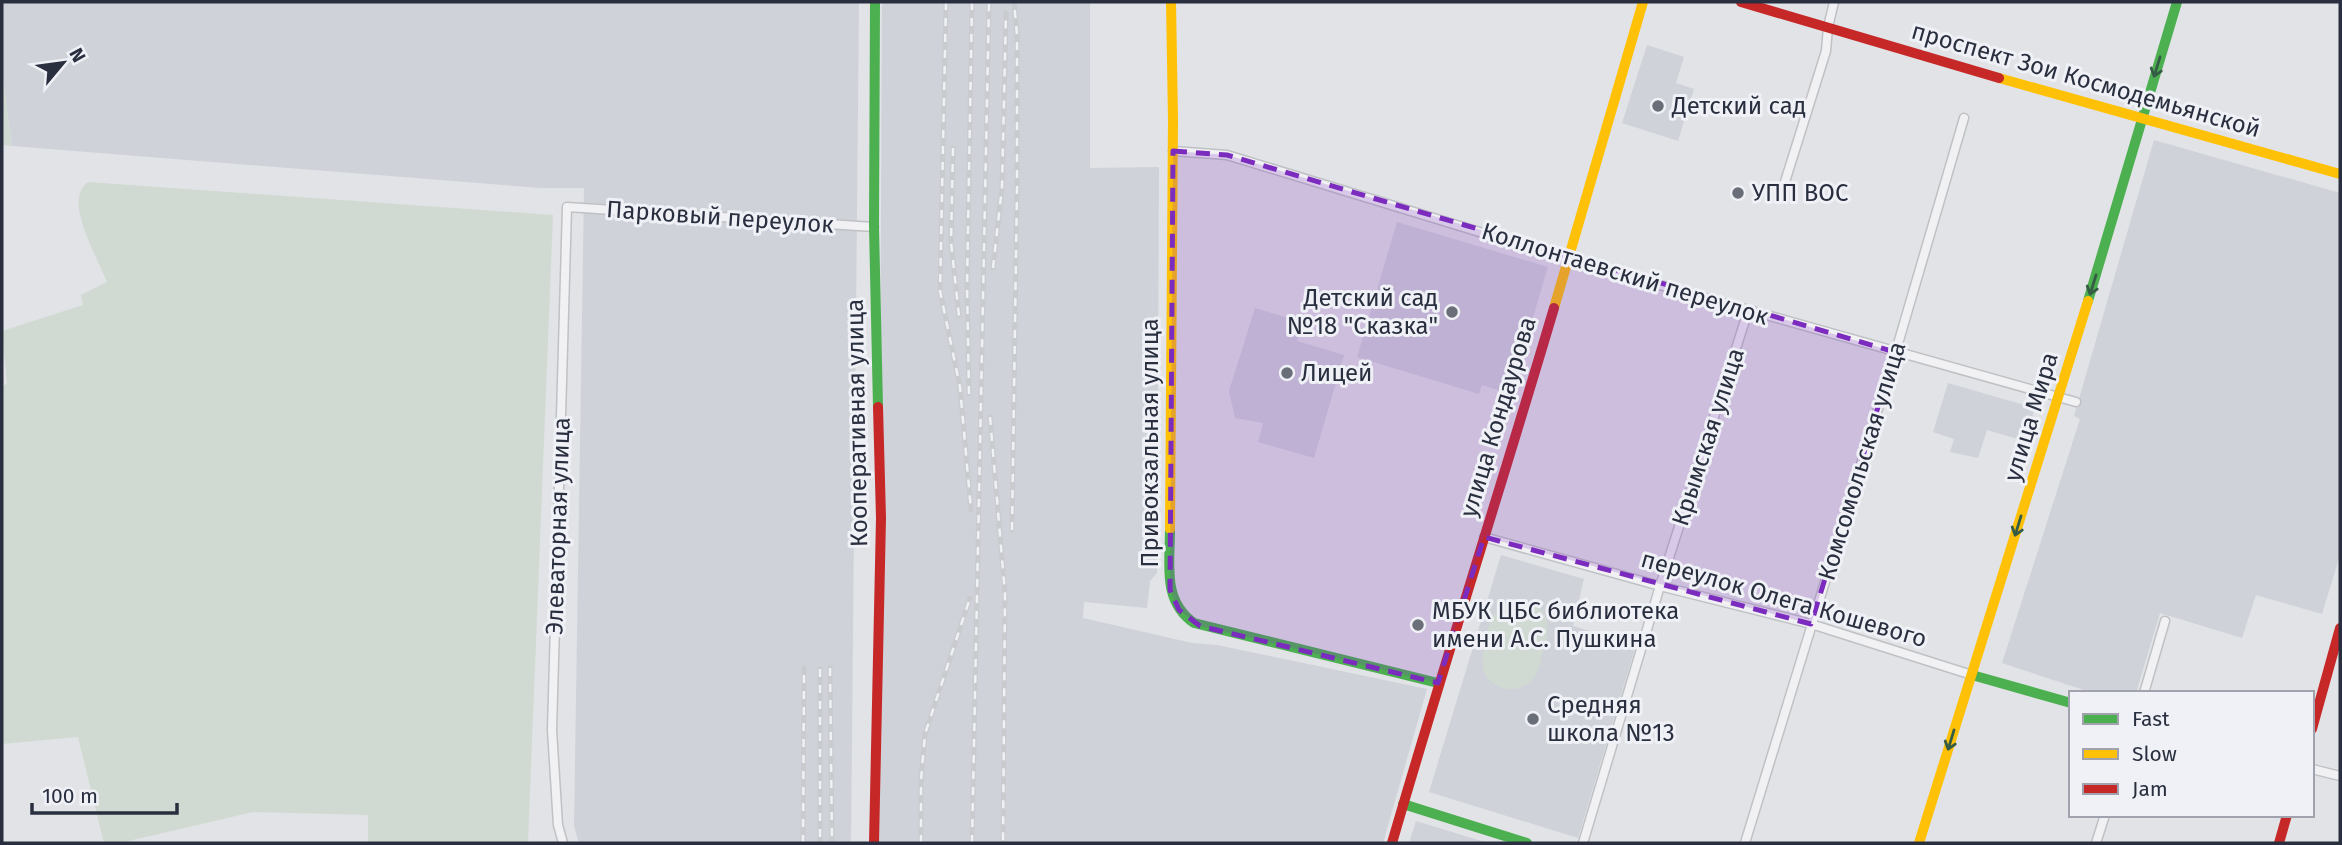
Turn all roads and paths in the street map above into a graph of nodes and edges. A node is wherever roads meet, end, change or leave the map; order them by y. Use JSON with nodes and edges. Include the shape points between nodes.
{"nodes":[{"id":1,"x":875,"y":2,"type":"edge"},
{"id":2,"x":1171,"y":2,"type":"edge"},
{"id":3,"x":1643,"y":2,"type":"edge"},
{"id":4,"x":1741,"y":2,"type":"edge"},
{"id":5,"x":1834,"y":2,"type":"edge"},
{"id":6,"x":2177,"y":2,"type":"edge"},
{"id":7,"x":1828,"y":27,"type":"junction"},
{"id":8,"x":1964,"y":118,"type":"dead end"},
{"id":9,"x":2142,"y":119,"type":"junction"},
{"id":10,"x":1173,"y":151,"type":"junction"},
{"id":11,"x":2340,"y":174,"type":"edge"},
{"id":12,"x":1784,"y":185,"type":"dead end"},
{"id":13,"x":567,"y":207,"type":"joint"},
{"id":14,"x":874,"y":227,"type":"junction"},
{"id":15,"x":1567,"y":258,"type":"junction"},
{"id":16,"x":1748,"y":311,"type":"junction"},
{"id":17,"x":1895,"y":352,"type":"junction"},
{"id":18,"x":2059,"y":396,"type":"junction"},
{"id":19,"x":2076,"y":402,"type":"dead end"},
{"id":20,"x":1485,"y":537,"type":"junction"},
{"id":21,"x":1660,"y":586,"type":"junction"},
{"id":22,"x":2165,"y":621,"type":"dead end"},
{"id":23,"x":1811,"y":624,"type":"junction"},
{"id":24,"x":2340,"y":628,"type":"edge"},
{"id":25,"x":1972,"y":675,"type":"junction"},
{"id":26,"x":1438,"y":683,"type":"junction"},
{"id":27,"x":2145,"y":691,"type":"edge"},
{"id":28,"x":2069,"y":702,"type":"edge"},
{"id":29,"x":2314,"y":722,"type":"edge"},
{"id":30,"x":2314,"y":770,"type":"edge"},
{"id":31,"x":2340,"y":776,"type":"edge"},
{"id":32,"x":1403,"y":804,"type":"junction"},
{"id":33,"x":2104,"y":817,"type":"edge"},
{"id":34,"x":2286,"y":817,"type":"edge"},
{"id":35,"x":563,"y":843,"type":"edge"},
{"id":36,"x":874,"y":843,"type":"edge"},
{"id":37,"x":1392,"y":843,"type":"edge"},
{"id":38,"x":1527,"y":843,"type":"edge"},
{"id":39,"x":1583,"y":843,"type":"edge"},
{"id":40,"x":1745,"y":843,"type":"edge"},
{"id":41,"x":1919,"y":843,"type":"edge"},
{"id":42,"x":2096,"y":843,"type":"edge"},
{"id":43,"x":2279,"y":843,"type":"edge"}],
"edges":[{"from":1,"to":14,"type":"street","name":"Кооперативная улица"},
{"from":2,"to":10,"type":"street","name":"Привокзальная улица"},
{"from":3,"to":15,"type":"street","name":"улица Кондаурова"},
{"from":4,"to":7,"type":"street","name":"проспект Зои Космодемьянской"},
{"from":5,"to":7,"type":"street"},
{"from":6,"to":9,"type":"street","name":"улица Мира","one_way":true},
{"from":7,"to":9,"type":"street","name":"проспект Зои Космодемьянской"},
{"from":7,"to":12,"type":"street","via":[[1826,51]]},
{"from":8,"to":17,"type":"street","name":"Комсомольская улица"},
{"from":9,"to":11,"type":"street","name":"проспект Зои Космодемьянской"},
{"from":9,"to":18,"type":"street","name":"улица Мира","one_way":true},
{"from":10,"to":15,"type":"street","name":"Коллонтаевский переулок","via":[[1227,155]]},
{"from":10,"to":26,"type":"street","name":"Привокзальная улица","via":[[1173,601],[1200,626]]},
{"from":13,"to":14,"type":"street","name":"Парковый переулок"},
{"from":13,"to":35,"type":"street","name":"Элеваторная улица","via":[[552,730]]},
{"from":14,"to":36,"type":"street","name":"Кооперативная улица","via":[[881,517]]},
{"from":15,"to":16,"type":"street","name":"Коллонтаевский переулок"},
{"from":15,"to":20,"type":"street","name":"улица Кондаурова"},
{"from":16,"to":17,"type":"street","name":"Коллонтаевский переулок"},
{"from":16,"to":21,"type":"street","name":"Крымская улица"},
{"from":17,"to":18,"type":"street","name":"Коллонтаевский переулок"},
{"from":17,"to":23,"type":"street","name":"Комсомольская улица"},
{"from":18,"to":19,"type":"street","name":"Коллонтаевский переулок"},
{"from":18,"to":25,"type":"street","name":"улица Мира","one_way":true},
{"from":20,"to":21,"type":"street","name":"переулок Олега Кошевого"},
{"from":20,"to":26,"type":"street","name":"улица Кондаурова"},
{"from":21,"to":23,"type":"street","name":"переулок Олега Кошевого"},
{"from":21,"to":39,"type":"street","name":"Крымская улица"},
{"from":22,"to":27,"type":"street"},
{"from":23,"to":25,"type":"street","name":"переулок Олега Кошевого"},
{"from":23,"to":40,"type":"street","name":"Комсомольская улица"},
{"from":24,"to":29,"type":"street"},
{"from":25,"to":28,"type":"street","name":"переулок Олега Кошевого"},
{"from":25,"to":41,"type":"street","name":"улица Мира","one_way":true},
{"from":26,"to":32,"type":"street","name":"улица Кондаурова"},
{"from":30,"to":31,"type":"street"},
{"from":32,"to":37,"type":"street","name":"улица Кондаурова"},
{"from":32,"to":38,"type":"street"},
{"from":33,"to":42,"type":"street"},
{"from":34,"to":43,"type":"street"}]}
